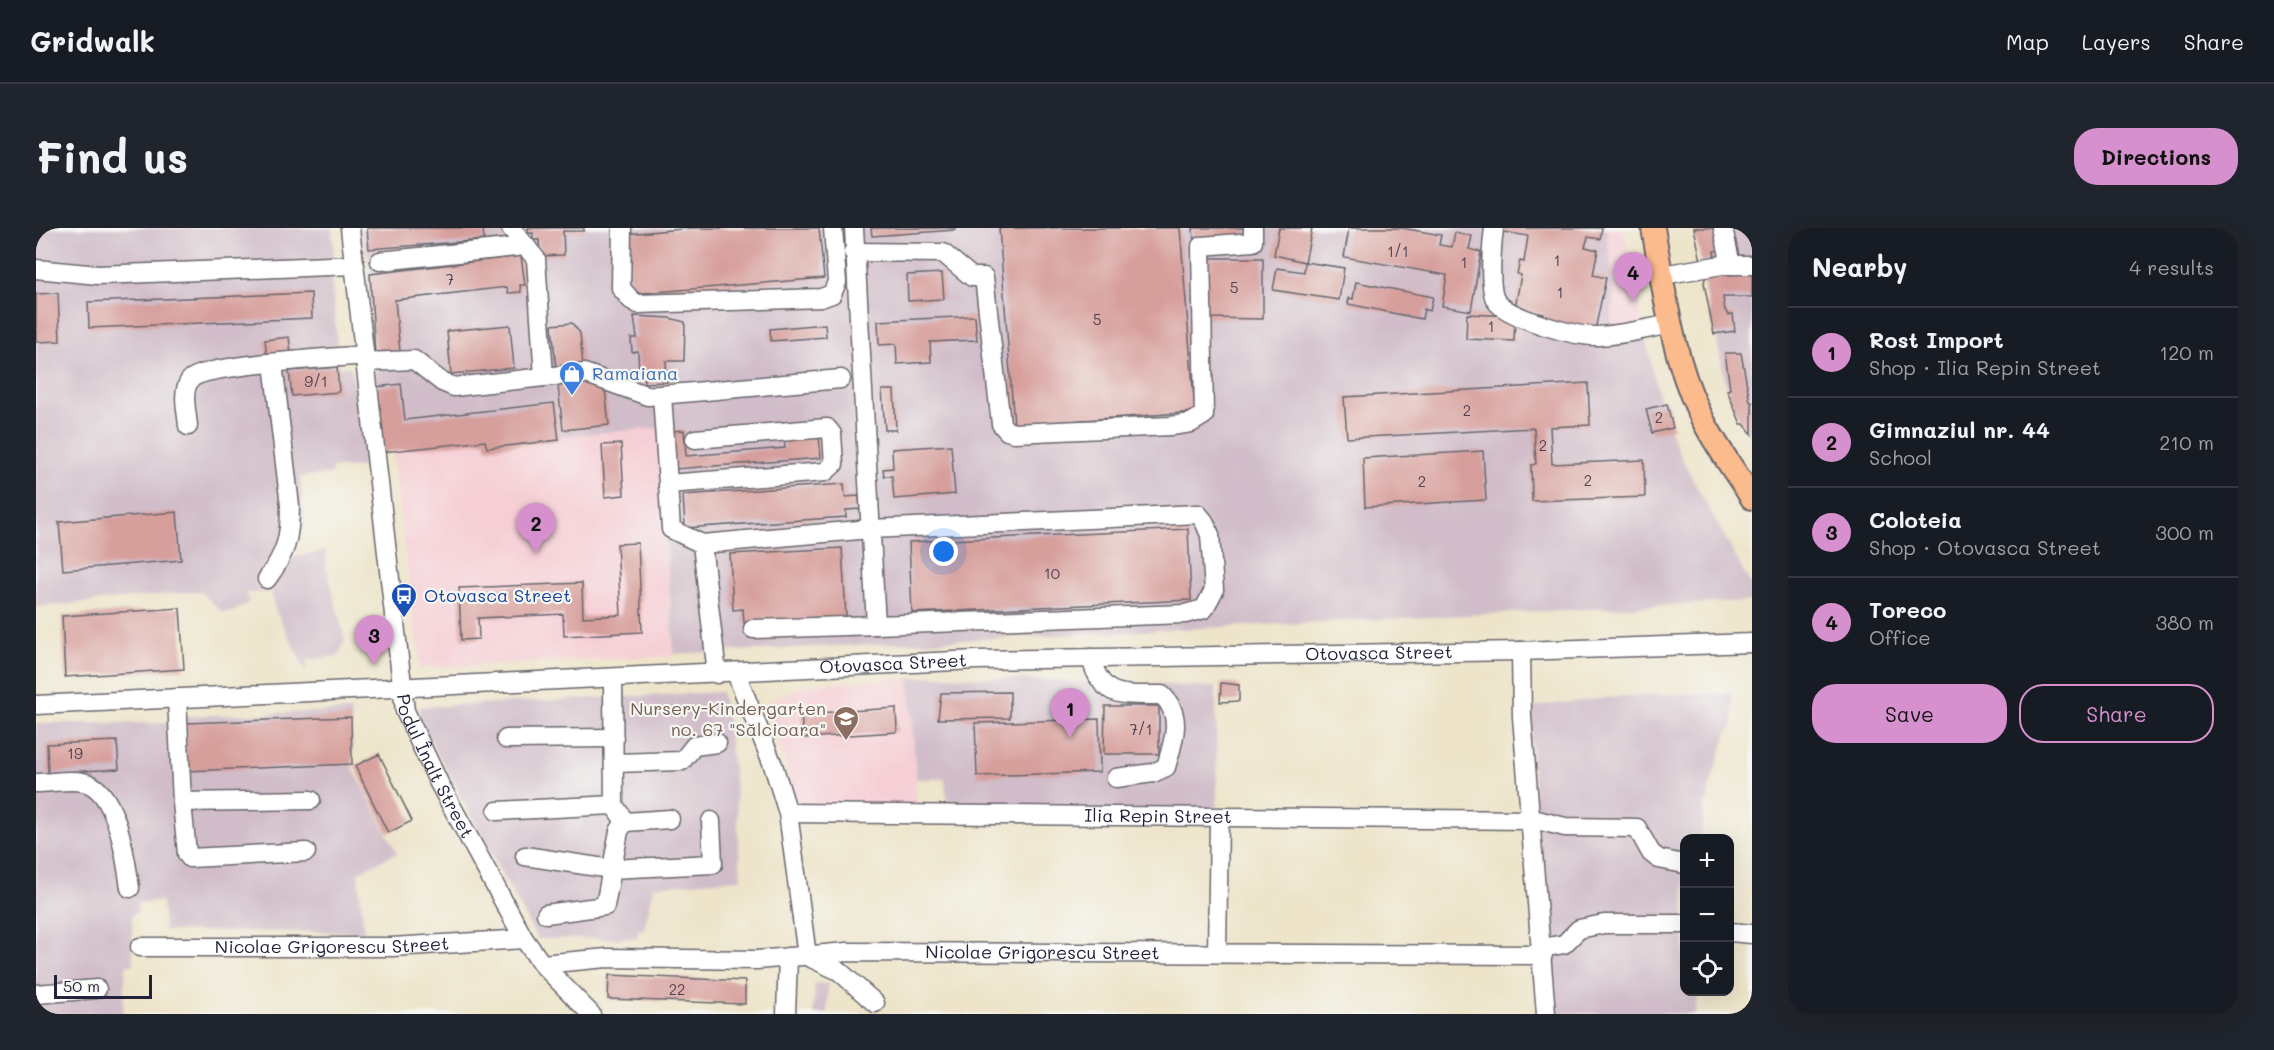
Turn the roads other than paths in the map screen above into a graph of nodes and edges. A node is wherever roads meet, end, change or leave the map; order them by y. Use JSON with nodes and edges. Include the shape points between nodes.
{"nodes":[{"id":1,"x":350,"y":228,"type":"edge"},
{"id":2,"x":511,"y":228,"type":"edge"},
{"id":3,"x":622,"y":228,"type":"edge"},
{"id":4,"x":833,"y":228,"type":"edge"},
{"id":5,"x":854,"y":228,"type":"edge"},
{"id":6,"x":1253,"y":228,"type":"edge"},
{"id":7,"x":1494,"y":228,"type":"edge"},
{"id":8,"x":1653,"y":228,"type":"edge"},
{"id":9,"x":1723,"y":228,"type":"edge"},
{"id":10,"x":526,"y":246,"type":"junction"},
{"id":11,"x":854,"y":252,"type":"junction"},
{"id":12,"x":380,"y":261,"type":"dead end"},
{"id":13,"x":1731,"y":265,"type":"junction"},
{"id":14,"x":1752,"y":265,"type":"edge"},
{"id":15,"x":355,"y":266,"type":"junction"},
{"id":16,"x":36,"y":269,"type":"edge"},
{"id":17,"x":1662,"y":275,"type":"junction"},
{"id":18,"x":1672,"y":324,"type":"junction"},
{"id":19,"x":365,"y":359,"type":"junction"},
{"id":20,"x":273,"y":363,"type":"junction"},
{"id":21,"x":544,"y":377,"type":"junction"},
{"id":22,"x":841,"y":379,"type":"dead end"},
{"id":23,"x":662,"y":395,"type":"junction"},
{"id":24,"x":188,"y":426,"type":"dead end"},
{"id":25,"x":695,"y":439,"type":"dead end"},
{"id":26,"x":1736,"y":474,"type":"junction"},
{"id":27,"x":668,"y":484,"type":"junction"},
{"id":28,"x":1752,"y":498,"type":"edge"},
{"id":29,"x":1752,"y":509,"type":"edge"},
{"id":30,"x":870,"y":529,"type":"junction"},
{"id":31,"x":702,"y":544,"type":"junction"},
{"id":32,"x":267,"y":579,"type":"dead end"},
{"id":33,"x":876,"y":625,"type":"junction"},
{"id":34,"x":753,"y":629,"type":"dead end"},
{"id":35,"x":1752,"y":643,"type":"edge"},
{"id":36,"x":1521,"y":651,"type":"junction"},
{"id":37,"x":1091,"y":658,"type":"junction"},
{"id":38,"x":736,"y":673,"type":"junction"},
{"id":39,"x":717,"y":674,"type":"junction"},
{"id":40,"x":614,"y":679,"type":"junction"},
{"id":41,"x":403,"y":688,"type":"junction"},
{"id":42,"x":177,"y":698,"type":"junction"},
{"id":43,"x":36,"y":705,"type":"edge"},
{"id":44,"x":614,"y":738,"type":"junction"},
{"id":45,"x":506,"y":739,"type":"dead end"},
{"id":46,"x":717,"y":743,"type":"dead end"},
{"id":47,"x":614,"y":763,"type":"junction"},
{"id":48,"x":1116,"y":778,"type":"dead end"},
{"id":49,"x":36,"y":783,"type":"edge"},
{"id":50,"x":311,"y":800,"type":"dead end"},
{"id":51,"x":182,"y":802,"type":"junction"},
{"id":52,"x":614,"y":805,"type":"junction"},
{"id":53,"x":497,"y":812,"type":"dead end"},
{"id":54,"x":788,"y":813,"type":"junction"},
{"id":55,"x":670,"y":819,"type":"dead end"},
{"id":56,"x":1219,"y":819,"type":"junction"},
{"id":57,"x":711,"y":820,"type":"dead end"},
{"id":58,"x":1530,"y":821,"type":"junction"},
{"id":59,"x":625,"y":822,"type":"junction"},
{"id":60,"x":306,"y":852,"type":"dead end"},
{"id":61,"x":525,"y":856,"type":"dead end"},
{"id":62,"x":1680,"y":863,"type":"edge"},
{"id":63,"x":611,"y":869,"type":"junction"},
{"id":64,"x":130,"y":888,"type":"dead end"},
{"id":65,"x":546,"y":914,"type":"dead end"},
{"id":66,"x":1680,"y":924,"type":"edge"},
{"id":67,"x":1734,"y":932,"type":"edge"},
{"id":68,"x":1752,"y":934,"type":"edge"},
{"id":69,"x":524,"y":939,"type":"junction"},
{"id":70,"x":140,"y":947,"type":"dead end"},
{"id":71,"x":1543,"y":952,"type":"junction"},
{"id":72,"x":1216,"y":953,"type":"junction"},
{"id":73,"x":807,"y":956,"type":"junction"},
{"id":74,"x":788,"y":957,"type":"junction"},
{"id":75,"x":542,"y":964,"type":"junction"},
{"id":76,"x":97,"y":989,"type":"dead end"},
{"id":77,"x":36,"y":993,"type":"edge"},
{"id":78,"x":875,"y":1004,"type":"dead end"},
{"id":79,"x":591,"y":1014,"type":"edge"},
{"id":80,"x":786,"y":1014,"type":"edge"},
{"id":81,"x":1546,"y":1014,"type":"edge"}],
"edges":[{"from":1,"to":15,"type":"street","name":"Podul Înalt Street"},
{"from":2,"to":10,"type":"street"},
{"from":3,"to":4,"type":"street","via":[[621,288],[638,304],[821,298],[832,294],[837,282]]},
{"from":5,"to":11,"type":"street"},
{"from":6,"to":11,"type":"street","via":[[1253,242],[1201,246],[1204,415],[1191,423],[1171,426],[1006,431],[1000,424],[984,277],[972,277],[943,253]]},
{"from":7,"to":18,"type":"street","via":[[1494,295],[1499,304],[1526,320],[1594,336]]},
{"from":8,"to":17,"type":"main road"},
{"from":9,"to":13,"type":"street"},
{"from":10,"to":12,"type":"street"},
{"from":10,"to":21,"type":"street","via":[[536,258]]},
{"from":11,"to":30,"type":"street"},
{"from":13,"to":14,"type":"street"},
{"from":13,"to":17,"type":"street"},
{"from":15,"to":16,"type":"street","via":[[98,275]]},
{"from":15,"to":19,"type":"street","name":"Podul Înalt Street"},
{"from":17,"to":18,"type":"main road"},
{"from":18,"to":26,"type":"main road","via":[[1699,412]]},
{"from":19,"to":20,"type":"street"},
{"from":19,"to":21,"type":"street","via":[[414,360],[454,387]]},
{"from":19,"to":41,"type":"street","name":"Podul Înalt Street"},
{"from":20,"to":24,"type":"street","via":[[193,377],[185,393]]},
{"from":20,"to":32,"type":"street","via":[[290,527],[286,549]]},
{"from":21,"to":23,"type":"street","via":[[584,374],[648,396]]},
{"from":22,"to":23,"type":"street"},
{"from":23,"to":27,"type":"street"},
{"from":25,"to":27,"type":"street","via":[[827,428],[832,434],[834,464],[825,472]]},
{"from":26,"to":28,"type":"main road"},
{"from":26,"to":29,"type":"main road"},
{"from":27,"to":31,"type":"street","via":[[671,529]]},
{"from":30,"to":31,"type":"street"},
{"from":30,"to":33,"type":"street"},
{"from":30,"to":33,"type":"street","via":[[1198,514],[1210,535],[1214,590],[1204,609],[1185,614]]},
{"from":31,"to":39,"type":"street"},
{"from":33,"to":34,"type":"street"},
{"from":35,"to":36,"type":"street","name":"Otovasca Street"},
{"from":36,"to":37,"type":"street","name":"Otovasca Street"},
{"from":36,"to":58,"type":"street"},
{"from":37,"to":38,"type":"street","name":"Otovasca Street","via":[[851,665]]},
{"from":37,"to":48,"type":"street","via":[[1096,678],[1117,694],[1162,696],[1172,705],[1176,721],[1166,768]]},
{"from":38,"to":39,"type":"street","name":"Otovasca Street"},
{"from":38,"to":54,"type":"street"},
{"from":39,"to":40,"type":"street","name":"Otovasca Street"},
{"from":40,"to":41,"type":"street","name":"Otovasca Street"},
{"from":40,"to":44,"type":"street"},
{"from":41,"to":42,"type":"street","name":"Otovasca Street"},
{"from":41,"to":69,"type":"street","name":"Podul Înalt Street","via":[[405,711]]},
{"from":42,"to":43,"type":"street","name":"Otovasca Street"},
{"from":42,"to":51,"type":"street"},
{"from":44,"to":45,"type":"street"},
{"from":44,"to":47,"type":"street"},
{"from":46,"to":47,"type":"street","via":[[694,746],[682,761]]},
{"from":47,"to":52,"type":"street"},
{"from":49,"to":64,"type":"street","via":[[84,782],[102,791],[110,804]]},
{"from":50,"to":51,"type":"street"},
{"from":51,"to":60,"type":"street","via":[[190,858]]},
{"from":52,"to":53,"type":"street"},
{"from":52,"to":59,"type":"street"},
{"from":54,"to":56,"type":"street","name":"Ilia Repin Street"},
{"from":54,"to":73,"type":"street"},
{"from":55,"to":59,"type":"street"},
{"from":56,"to":58,"type":"street","name":"Ilia Repin Street"},
{"from":56,"to":72,"type":"street"},
{"from":57,"to":63,"type":"street","via":[[713,864]]},
{"from":58,"to":62,"type":"street","name":"Ilia Repin Street","via":[[1565,827],[1637,828],[1651,853],[1659,859]]},
{"from":58,"to":71,"type":"street"},
{"from":59,"to":63,"type":"street","via":[[619,831]]},
{"from":61,"to":63,"type":"street"},
{"from":63,"to":65,"type":"street","via":[[605,906]]},
{"from":66,"to":71,"type":"street","name":"Nicolae Grigorescu Street","via":[[1604,924],[1579,929],[1564,944]]},
{"from":67,"to":68,"type":"street"},
{"from":69,"to":70,"type":"street","name":"Nicolae Grigorescu Street","via":[[392,947]]},
{"from":69,"to":75,"type":"street","name":"Podul Înalt Street"},
{"from":71,"to":72,"type":"street","name":"Nicolae Grigorescu Street"},
{"from":71,"to":81,"type":"street"},
{"from":72,"to":73,"type":"street","name":"Nicolae Grigorescu Street","via":[[869,952]]},
{"from":73,"to":74,"type":"street","name":"Nicolae Grigorescu Street"},
{"from":73,"to":78,"type":"street","via":[[839,971]]},
{"from":74,"to":75,"type":"street","name":"Nicolae Grigorescu Street","via":[[607,958]]},
{"from":74,"to":80,"type":"street"},
{"from":75,"to":79,"type":"street","name":"Podul Înalt Street"},
{"from":76,"to":77,"type":"street"}]}
